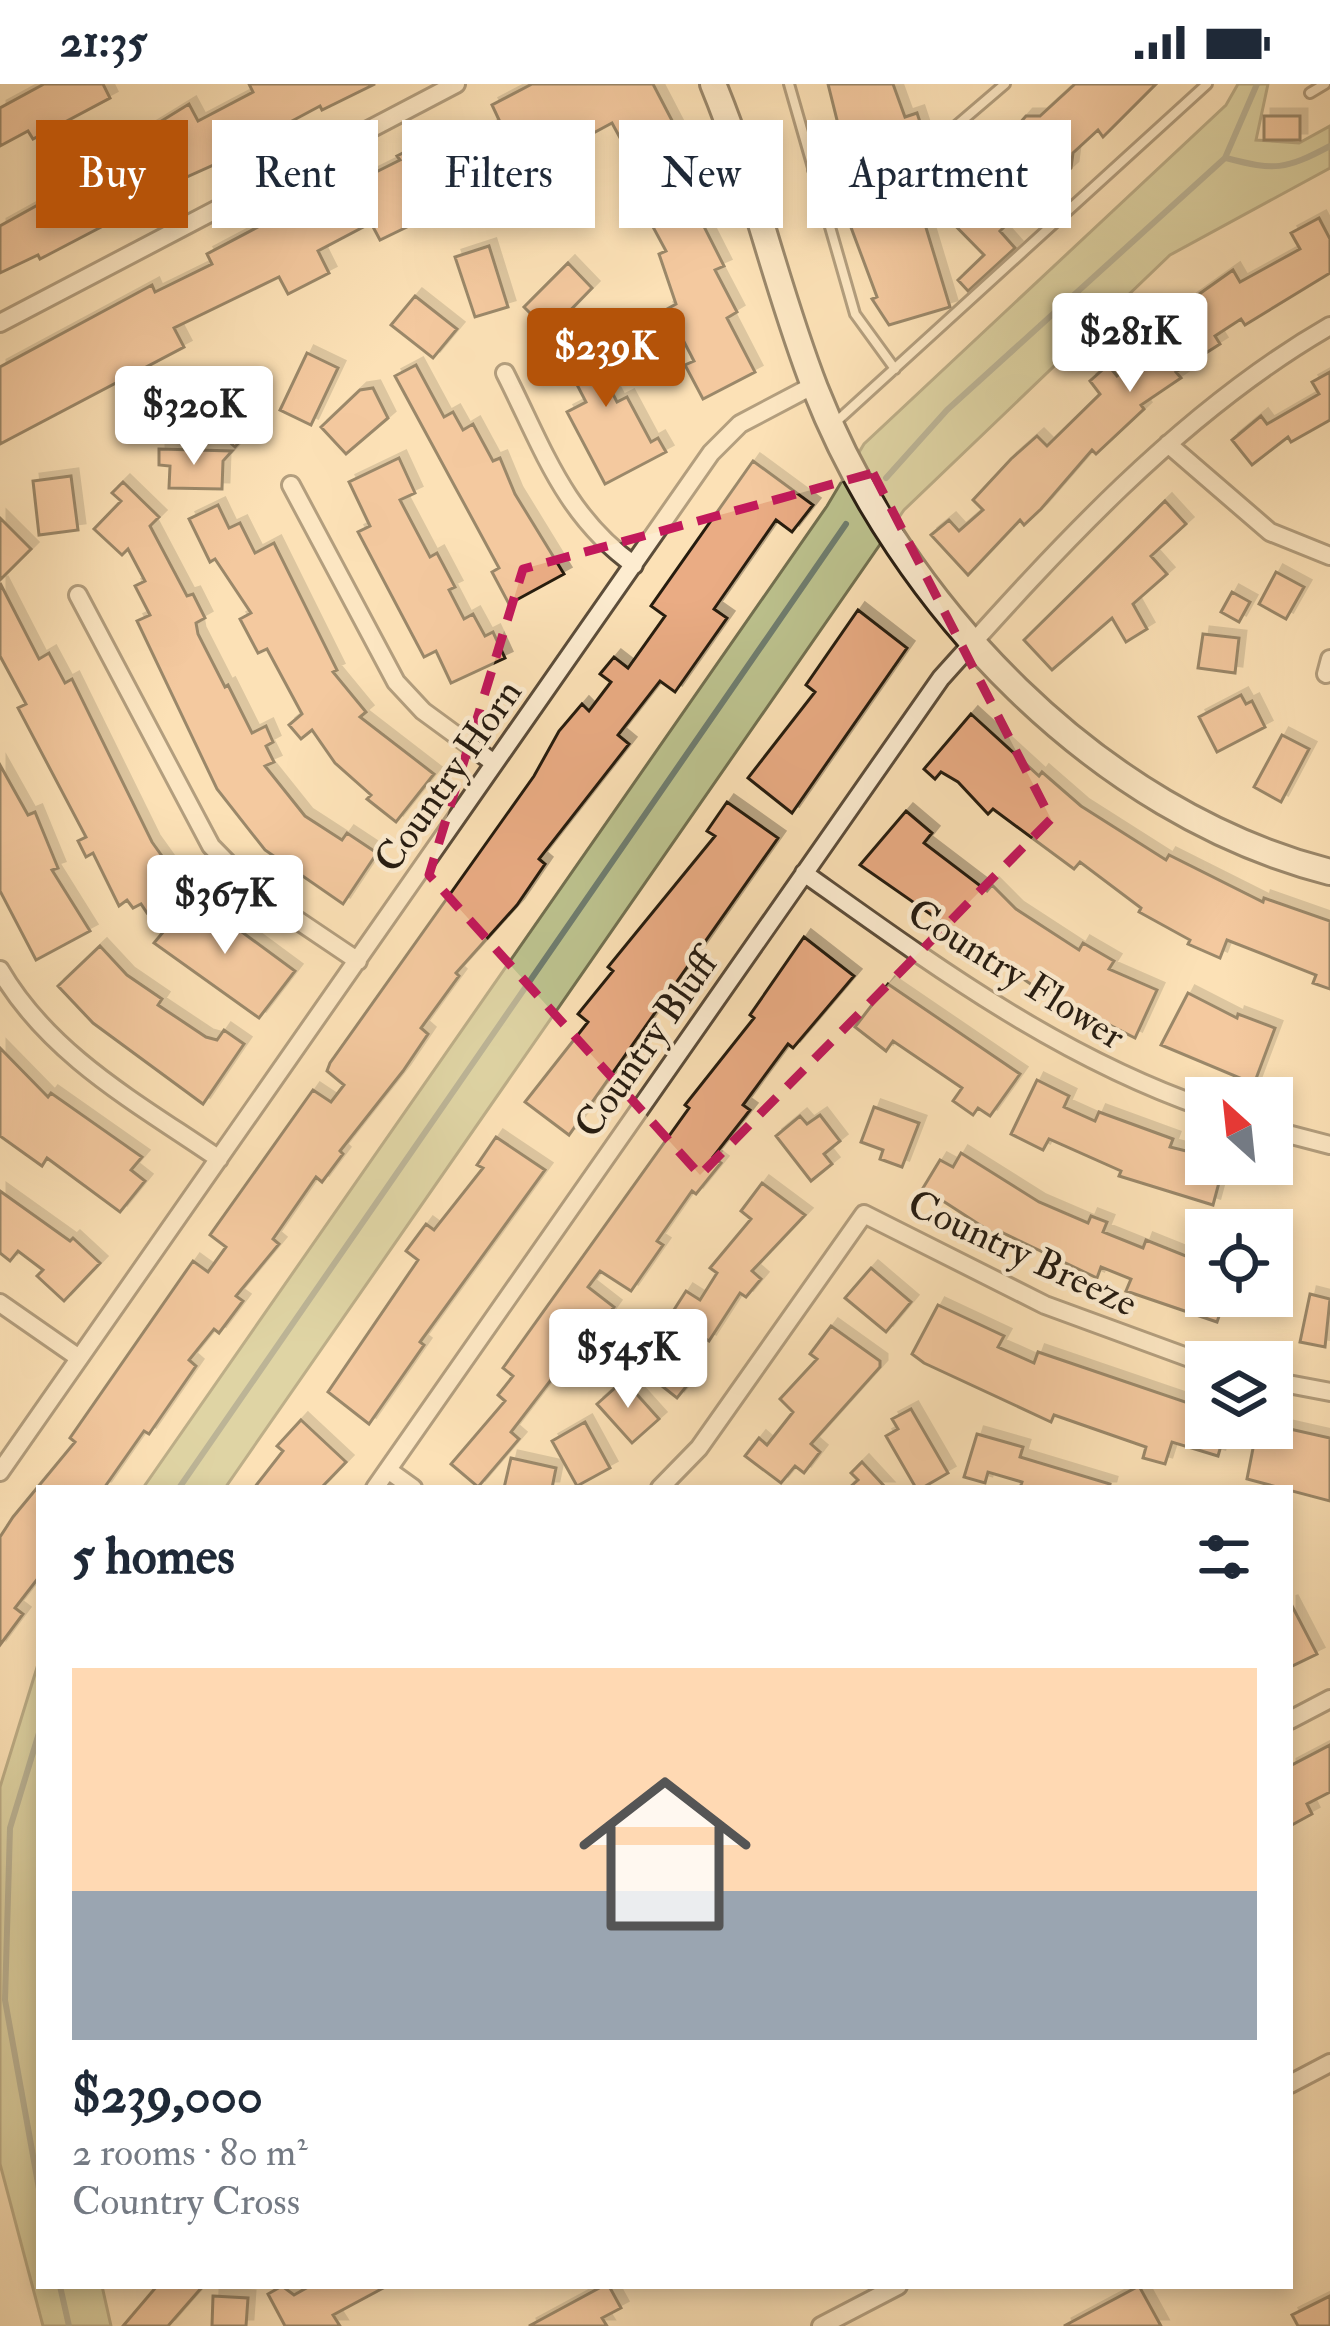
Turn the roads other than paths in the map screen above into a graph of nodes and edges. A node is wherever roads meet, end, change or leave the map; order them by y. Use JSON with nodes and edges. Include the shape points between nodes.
{"nodes":[{"id":1,"x":456,"y":84,"type":"edge"},
{"id":2,"x":713,"y":84,"type":"edge"},
{"id":3,"x":789,"y":84,"type":"edge"},
{"id":4,"x":1005,"y":84,"type":"edge"},
{"id":5,"x":1207,"y":84,"type":"edge"},
{"id":6,"x":1325,"y":84,"type":"edge"},
{"id":7,"x":1310,"y":93,"type":"dead end"},
{"id":8,"x":963,"y":120,"type":"edge"},
{"id":9,"x":807,"y":148,"type":"edge"},
{"id":10,"x":830,"y":228,"type":"edge"},
{"id":11,"x":0,"y":323,"type":"edge"},
{"id":12,"x":1330,"y":326,"type":"edge"},
{"id":13,"x":895,"y":369,"type":"junction"},
{"id":14,"x":506,"y":373,"type":"dead end"},
{"id":15,"x":814,"y":385,"type":"junction"},
{"id":16,"x":831,"y":426,"type":"junction"},
{"id":17,"x":1168,"y":444,"type":"junction"},
{"id":18,"x":291,"y":485,"type":"dead end"},
{"id":19,"x":1330,"y":556,"type":"edge"},
{"id":20,"x":634,"y":566,"type":"junction"},
{"id":21,"x":78,"y":595,"type":"dead end"},
{"id":22,"x":976,"y":642,"type":"junction"},
{"id":23,"x":494,"y":763,"type":"junction"},
{"id":24,"x":1330,"y":872,"type":"edge"},
{"id":25,"x":804,"y":873,"type":"junction"},
{"id":26,"x":358,"y":961,"type":"junction"},
{"id":27,"x":0,"y":970,"type":"edge"},
{"id":28,"x":1185,"y":1100,"type":"edge"},
{"id":29,"x":1293,"y":1135,"type":"edge"},
{"id":30,"x":1330,"y":1145,"type":"edge"},
{"id":31,"x":219,"y":1159,"type":"junction"},
{"id":32,"x":0,"y":1303,"type":"edge"},
{"id":33,"x":1185,"y":1356,"type":"edge"},
{"id":34,"x":79,"y":1358,"type":"junction"},
{"id":35,"x":1293,"y":1385,"type":"edge"},
{"id":36,"x":1330,"y":1392,"type":"edge"},
{"id":37,"x":388,"y":1470,"type":"junction"},
{"id":38,"x":0,"y":1472,"type":"edge"},
{"id":39,"x":377,"y":1485,"type":"edge"},
{"id":40,"x":408,"y":1485,"type":"edge"},
{"id":41,"x":664,"y":1485,"type":"edge"},
{"id":42,"x":1330,"y":1699,"type":"edge"},
{"id":43,"x":1293,"y":1718,"type":"edge"},
{"id":44,"x":1330,"y":2063,"type":"edge"},
{"id":45,"x":1293,"y":2082,"type":"edge"},
{"id":46,"x":892,"y":2289,"type":"edge"},
{"id":47,"x":820,"y":2326,"type":"edge"}],
"edges":[{"from":1,"to":11,"type":"street"},
{"from":2,"to":15,"type":"street"},
{"from":3,"to":9,"type":"lane"},
{"from":4,"to":8,"type":"lane"},
{"from":5,"to":13,"type":"lane"},
{"from":6,"to":7,"type":"lane"},
{"from":10,"to":13,"type":"lane","via":[[855,314]]},
{"from":12,"to":17,"type":"street","name":"Country Bluff","via":[[1254,373]]},
{"from":13,"to":16,"type":"lane"},
{"from":14,"to":20,"type":"street","via":[[579,515]]},
{"from":15,"to":16,"type":"street"},
{"from":15,"to":20,"type":"street","name":"Country Horn","via":[[740,424],[711,453]]},
{"from":16,"to":22,"type":"street","via":[[896,548]]},
{"from":17,"to":19,"type":"street","via":[[1270,532]]},
{"from":17,"to":22,"type":"street","name":"Country Bluff"},
{"from":18,"to":23,"type":"street","via":[[396,682]]},
{"from":20,"to":23,"type":"street","name":"Country Horn"},
{"from":21,"to":26,"type":"street","via":[[211,846],[257,892]]},
{"from":22,"to":24,"type":"street","via":[[1026,697],[1125,776],[1232,836]]},
{"from":22,"to":25,"type":"street","name":"Country Bluff"},
{"from":23,"to":26,"type":"street","name":"Country Horn"},
{"from":25,"to":28,"type":"street","name":"Country Flower","via":[[1052,1040]]},
{"from":25,"to":37,"type":"street","name":"Country Bluff"},
{"from":26,"to":31,"type":"street","name":"Country Horn"},
{"from":27,"to":31,"type":"street","via":[[29,1014],[78,1061]]},
{"from":29,"to":30,"type":"street"},
{"from":31,"to":34,"type":"street","name":"Country Horn"},
{"from":32,"to":34,"type":"street"},
{"from":33,"to":41,"type":"street","name":"Country Breeze","via":[[1045,1305],[864,1214],[699,1448]]},
{"from":34,"to":38,"type":"street","name":"Country Horn"},
{"from":35,"to":36,"type":"street"},
{"from":37,"to":39,"type":"street","name":"Country Bluff"},
{"from":37,"to":40,"type":"street"},
{"from":42,"to":43,"type":"street"},
{"from":44,"to":45,"type":"street"},
{"from":46,"to":47,"type":"street"}]}
